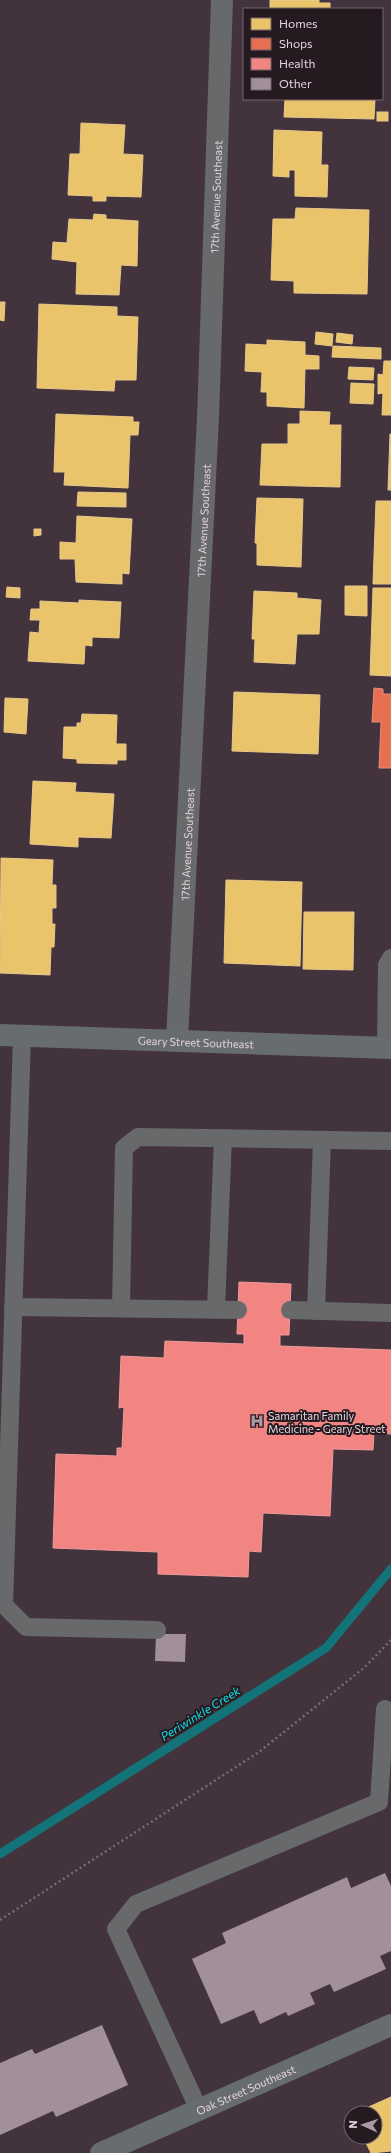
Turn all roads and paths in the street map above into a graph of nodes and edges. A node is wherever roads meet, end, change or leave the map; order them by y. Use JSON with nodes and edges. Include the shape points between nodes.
{"nodes":[{"id":1,"x":222,"y":0,"type":"edge"},
{"id":2,"x":391,"y":958,"type":"edge"},
{"id":3,"x":0,"y":1035,"type":"edge"},
{"id":4,"x":22,"y":1036,"type":"junction"},
{"id":5,"x":177,"y":1040,"type":"junction"},
{"id":6,"x":388,"y":1047,"type":"edge"},
{"id":7,"x":223,"y":1138,"type":"junction"},
{"id":8,"x":322,"y":1140,"type":"junction"},
{"id":9,"x":391,"y":1141,"type":"edge"},
{"id":10,"x":13,"y":1307,"type":"junction"},
{"id":11,"x":121,"y":1308,"type":"junction"},
{"id":12,"x":216,"y":1309,"type":"junction"},
{"id":13,"x":238,"y":1310,"type":"dead end"},
{"id":14,"x":290,"y":1310,"type":"dead end"},
{"id":15,"x":316,"y":1311,"type":"junction"},
{"id":16,"x":391,"y":1312,"type":"edge"},
{"id":17,"x":157,"y":1630,"type":"dead end"},
{"id":18,"x":391,"y":1640,"type":"edge"},
{"id":19,"x":384,"y":1709,"type":"dead end"},
{"id":20,"x":0,"y":1920,"type":"edge"},
{"id":21,"x":391,"y":2025,"type":"edge"},
{"id":22,"x":199,"y":2110,"type":"junction"},
{"id":23,"x":101,"y":2153,"type":"edge"}],
"edges":[{"from":1,"to":5,"type":"street","name":"17th Avenue Southeast","via":[[208,418]]},
{"from":2,"to":6,"type":"lane","via":[[387,966]]},
{"from":3,"to":4,"type":"main road","name":"Geary Street Southeast"},
{"from":4,"to":5,"type":"main road","name":"Geary Street Southeast"},
{"from":4,"to":10,"type":"lane"},
{"from":5,"to":6,"type":"main road","name":"Geary Street Southeast"},
{"from":7,"to":8,"type":"lane"},
{"from":7,"to":11,"type":"lane","via":[[138,1137],[124,1148]]},
{"from":7,"to":12,"type":"lane"},
{"from":8,"to":9,"type":"lane"},
{"from":8,"to":15,"type":"lane"},
{"from":10,"to":11,"type":"lane"},
{"from":10,"to":17,"type":"lane","via":[[4,1605],[26,1627]]},
{"from":11,"to":12,"type":"lane"},
{"from":12,"to":13,"type":"lane"},
{"from":14,"to":15,"type":"lane"},
{"from":15,"to":16,"type":"lane"},
{"from":18,"to":20,"type":"path","via":[[365,1667],[259,1752]]},
{"from":19,"to":22,"type":"lane","via":[[379,1802],[136,1904],[116,1929]]},
{"from":21,"to":22,"type":"main road","name":"Oak Street Southeast"},
{"from":22,"to":23,"type":"main road","name":"Oak Street Southeast"}]}
